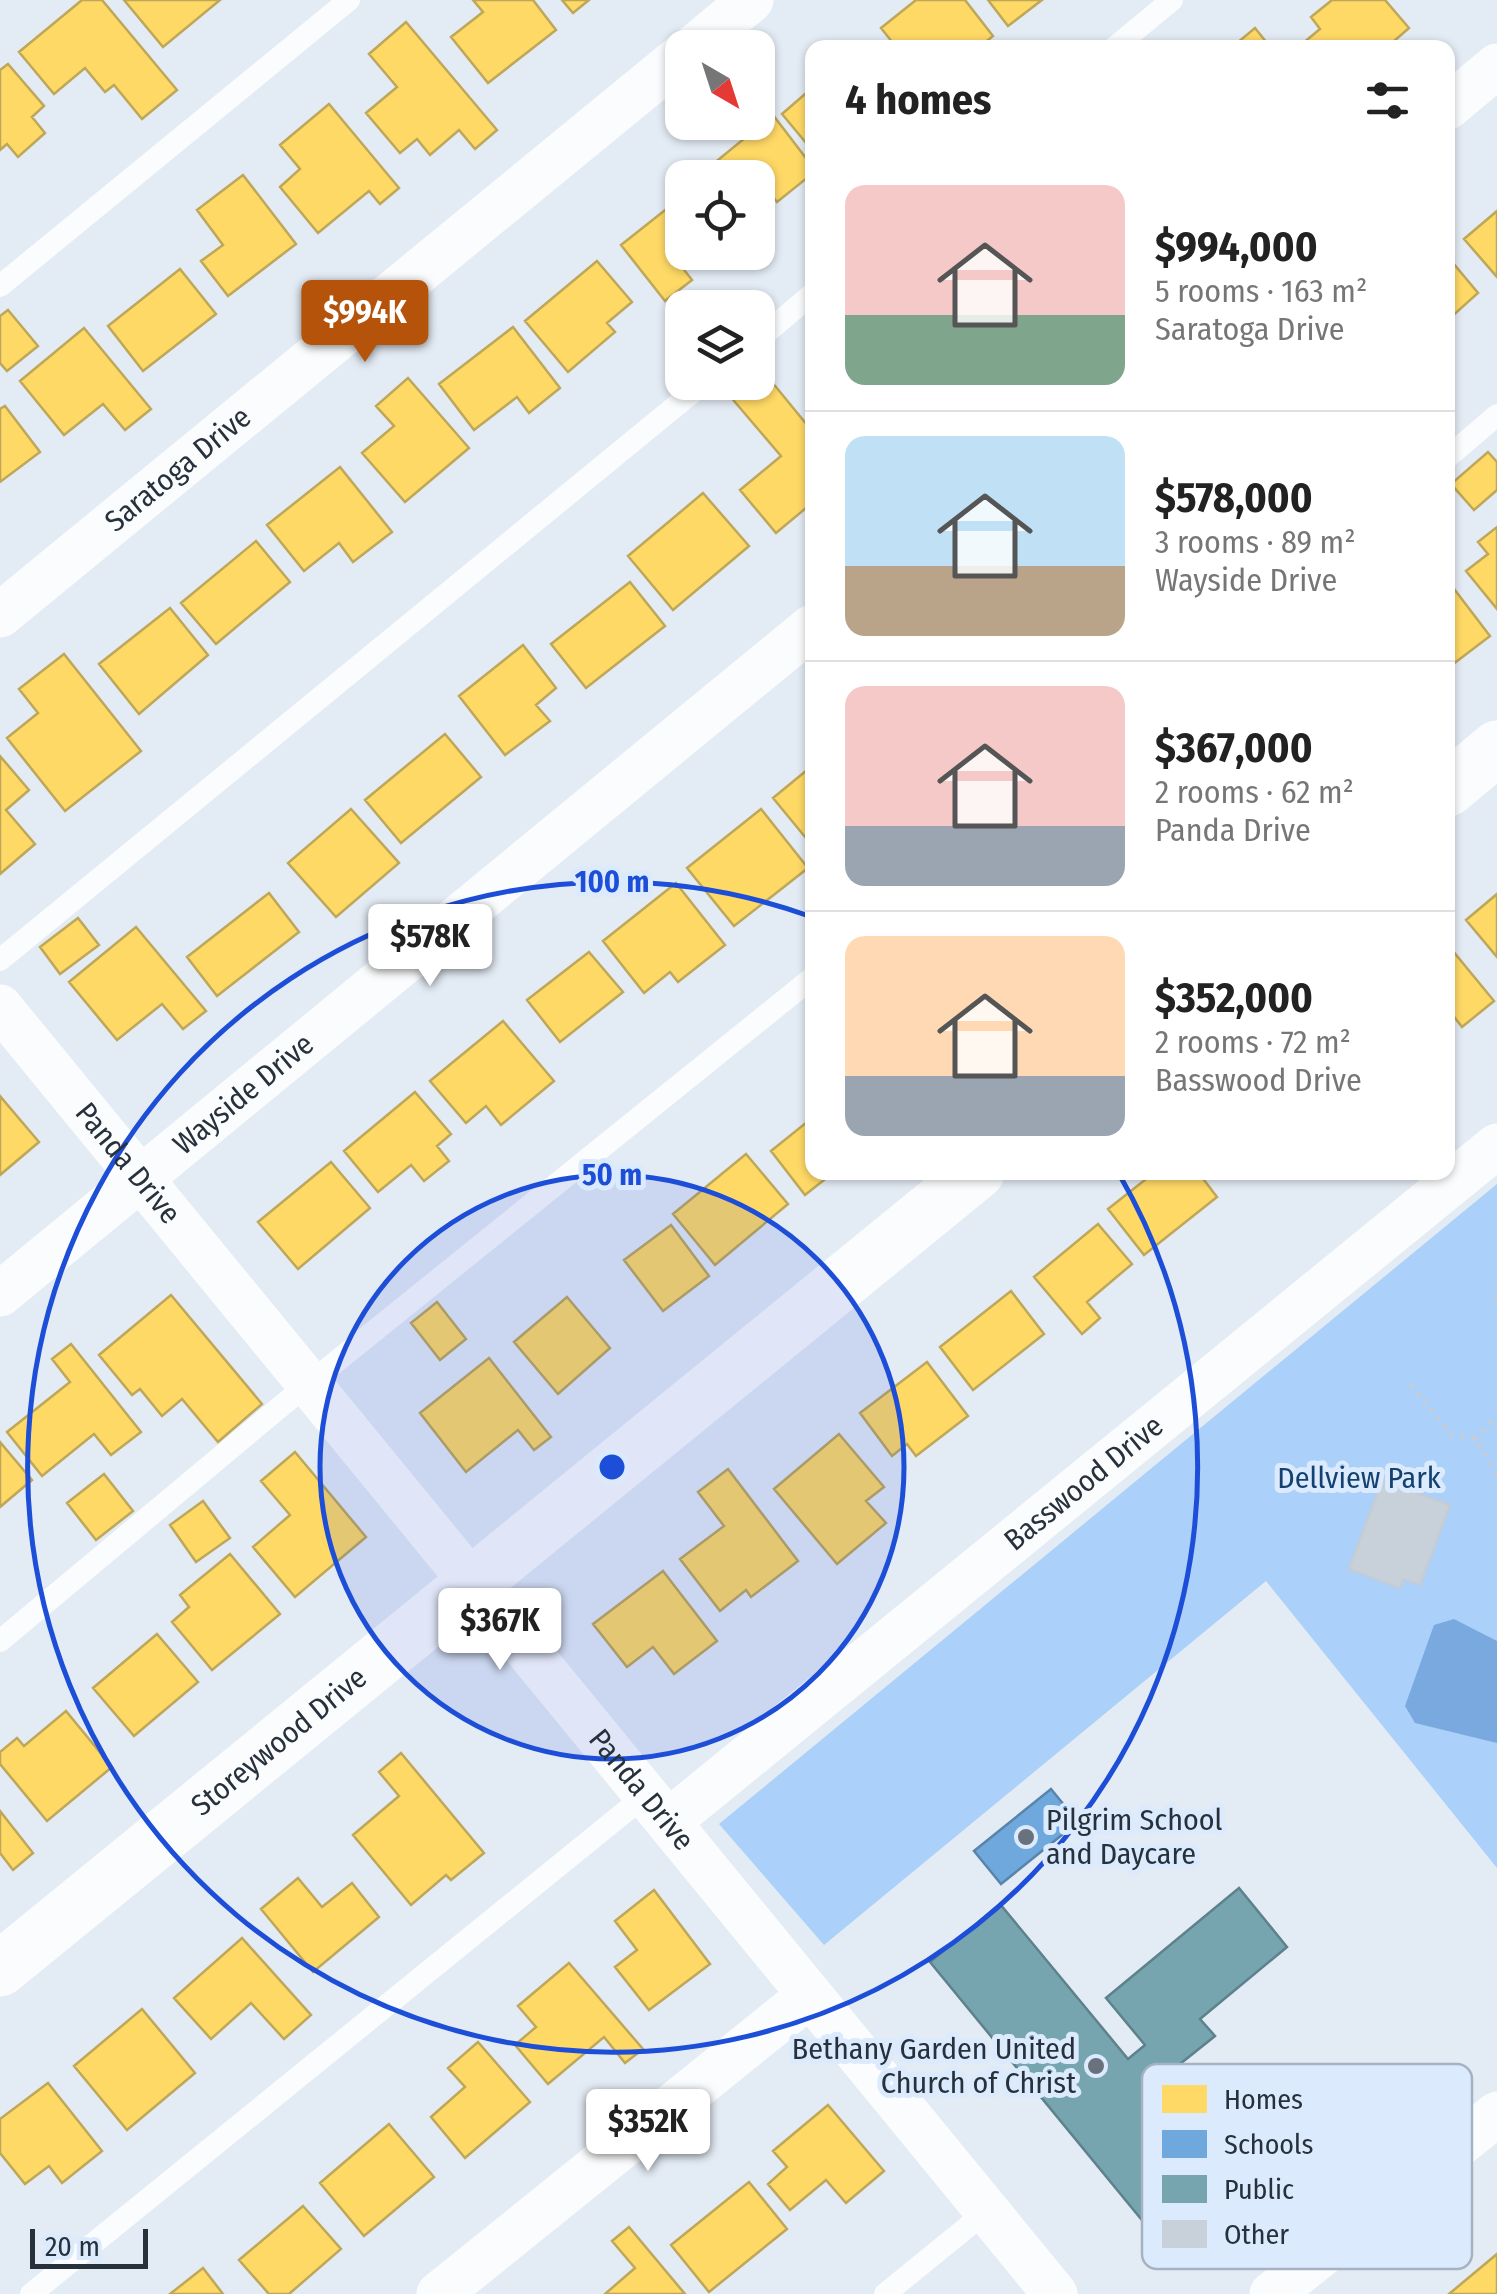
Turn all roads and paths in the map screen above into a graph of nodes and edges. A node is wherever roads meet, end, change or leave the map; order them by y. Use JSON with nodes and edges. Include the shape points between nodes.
{"nodes":[{"id":1,"x":349,"y":0,"type":"edge"},
{"id":2,"x":751,"y":0,"type":"edge"},
{"id":3,"x":1172,"y":0,"type":"edge"},
{"id":4,"x":715,"y":30,"type":"edge"},
{"id":5,"x":1124,"y":40,"type":"edge"},
{"id":6,"x":1497,"y":66,"type":"edge"},
{"id":7,"x":665,"y":70,"type":"edge"},
{"id":8,"x":1455,"y":101,"type":"edge"},
{"id":9,"x":0,"y":286,"type":"edge"},
{"id":10,"x":805,"y":300,"type":"edge"},
{"id":11,"x":775,"y":326,"type":"edge"},
{"id":12,"x":683,"y":400,"type":"edge"},
{"id":13,"x":1497,"y":414,"type":"edge"},
{"id":14,"x":1455,"y":451,"type":"edge"},
{"id":15,"x":0,"y":615,"type":"edge"},
{"id":16,"x":805,"y":633,"type":"edge"},
{"id":17,"x":1497,"y":748,"type":"edge"},
{"id":18,"x":1455,"y":783,"type":"edge"},
{"id":19,"x":0,"y":960,"type":"edge"},
{"id":20,"x":805,"y":984,"type":"edge"},
{"id":21,"x":0,"y":1007,"type":"edge"},
{"id":22,"x":1497,"y":1146,"type":"edge"},
{"id":23,"x":140,"y":1178,"type":"junction"},
{"id":24,"x":1455,"y":1179,"type":"edge"},
{"id":25,"x":967,"y":1180,"type":"edge"},
{"id":26,"x":1454,"y":1180,"type":"edge"},
{"id":27,"x":1497,"y":1290,"type":"edge"},
{"id":28,"x":0,"y":1294,"type":"edge"},
{"id":29,"x":1497,"y":1305,"type":"edge"},
{"id":30,"x":310,"y":1384,"type":"junction"},
{"id":31,"x":1411,"y":1385,"type":"dead end"},
{"id":32,"x":1497,"y":1416,"type":"edge"},
{"id":33,"x":1475,"y":1439,"type":"junction"},
{"id":34,"x":1497,"y":1474,"type":"edge"},
{"id":35,"x":474,"y":1582,"type":"junction"},
{"id":36,"x":0,"y":1641,"type":"edge"},
{"id":37,"x":658,"y":1808,"type":"junction"},
{"id":38,"x":0,"y":1969,"type":"edge"},
{"id":39,"x":810,"y":1995,"type":"junction"},
{"id":40,"x":1497,"y":2114,"type":"edge"},
{"id":41,"x":1472,"y":2134,"type":"edge"},
{"id":42,"x":987,"y":2210,"type":"junction"},
{"id":43,"x":1303,"y":2269,"type":"edge"},
{"id":44,"x":30,"y":2294,"type":"edge"},
{"id":45,"x":438,"y":2294,"type":"edge"},
{"id":46,"x":885,"y":2294,"type":"edge"},
{"id":47,"x":1055,"y":2294,"type":"edge"},
{"id":48,"x":1272,"y":2294,"type":"edge"}],
"edges":[{"from":1,"to":9,"type":"lane"},
{"from":2,"to":4,"type":"street"},
{"from":3,"to":5,"type":"lane"},
{"from":6,"to":8,"type":"street"},
{"from":7,"to":15,"type":"street","name":"Saratoga Drive"},
{"from":10,"to":11,"type":"lane"},
{"from":12,"to":19,"type":"lane"},
{"from":13,"to":14,"type":"lane"},
{"from":16,"to":23,"type":"street","name":"Wayside Drive"},
{"from":17,"to":18,"type":"street"},
{"from":20,"to":30,"type":"lane"},
{"from":21,"to":23,"type":"street","name":"Panda Drive"},
{"from":22,"to":24,"type":"street","name":"Basswood Drive"},
{"from":23,"to":28,"type":"street","name":"Wayside Drive"},
{"from":23,"to":30,"type":"street","name":"Panda Drive"},
{"from":25,"to":35,"type":"street","name":"Storeywood Drive"},
{"from":26,"to":37,"type":"street","name":"Basswood Drive"},
{"from":27,"to":29,"type":"path"},
{"from":30,"to":35,"type":"street","name":"Panda Drive"},
{"from":30,"to":36,"type":"lane"},
{"from":31,"to":33,"type":"path","via":[[1451,1434]]},
{"from":32,"to":33,"type":"path"},
{"from":33,"to":34,"type":"path"},
{"from":35,"to":37,"type":"street","name":"Panda Drive"},
{"from":35,"to":38,"type":"street","name":"Storeywood Drive"},
{"from":37,"to":39,"type":"street","name":"Panda Drive"},
{"from":37,"to":44,"type":"lane"},
{"from":39,"to":42,"type":"street","name":"Panda Drive"},
{"from":39,"to":45,"type":"street"},
{"from":40,"to":41,"type":"street"},
{"from":42,"to":46,"type":"lane"},
{"from":42,"to":47,"type":"street","name":"Panda Drive"},
{"from":43,"to":48,"type":"street"}]}
